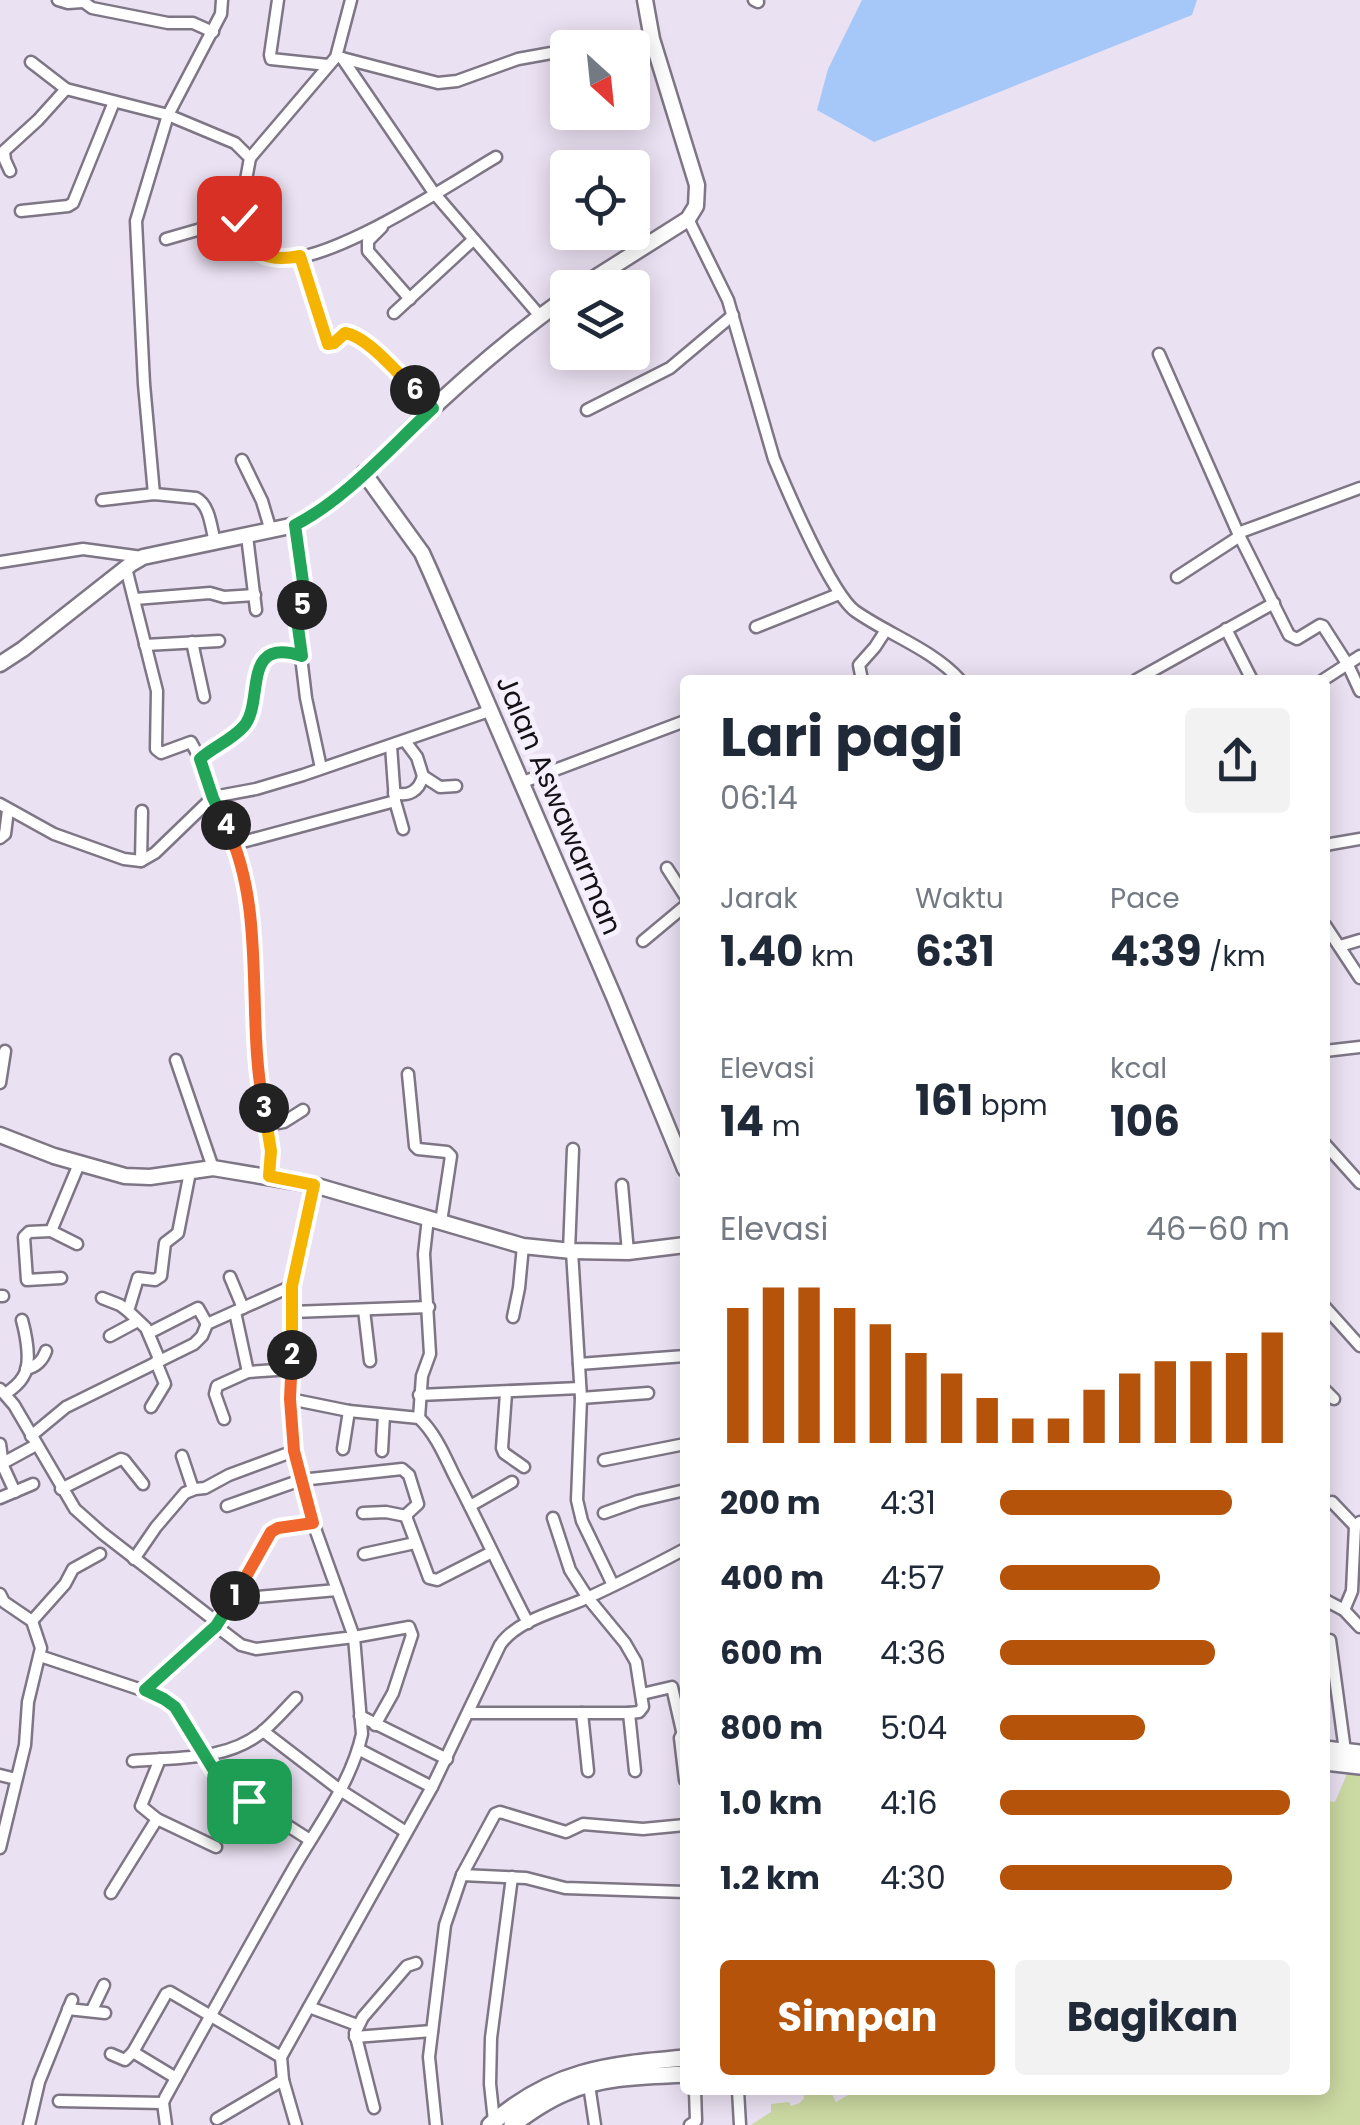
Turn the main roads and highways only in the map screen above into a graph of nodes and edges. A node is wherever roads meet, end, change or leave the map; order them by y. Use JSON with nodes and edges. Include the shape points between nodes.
{"nodes":[{"id":1,"x":1330,"y":1763,"type":"edge"},
{"id":2,"x":1360,"y":1766,"type":"edge"},
{"id":3,"x":680,"y":2058,"type":"edge"},
{"id":4,"x":680,"y":2074,"type":"edge"},
{"id":5,"x":492,"y":2123,"type":"edge"},
{"id":6,"x":512,"y":2125,"type":"edge"}],
"edges":[{"from":1,"to":2,"type":"main road"},
{"from":3,"to":5,"type":"main road","via":[[574,2075]]},
{"from":4,"to":6,"type":"main road","via":[[589,2085]]}]}
